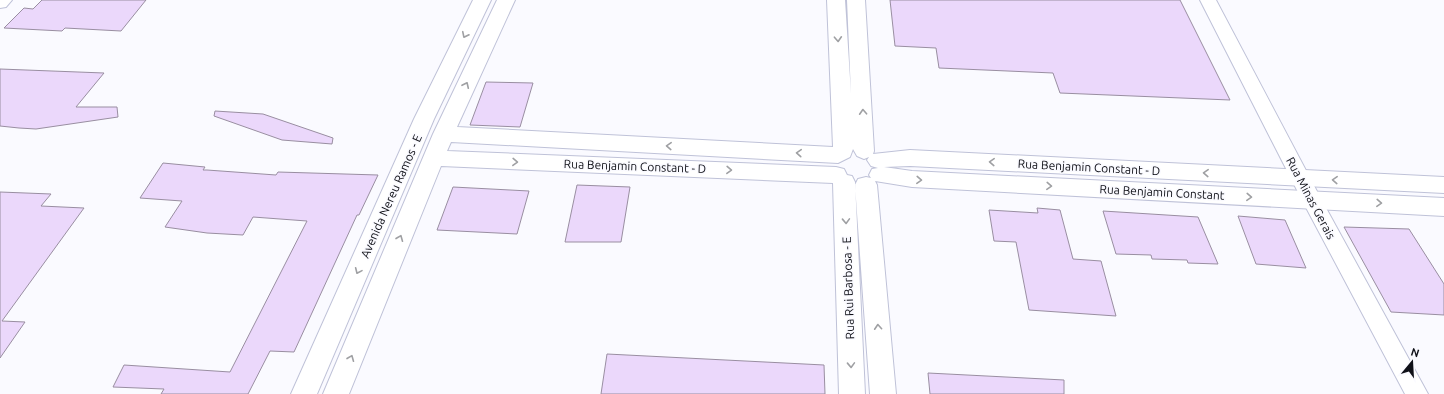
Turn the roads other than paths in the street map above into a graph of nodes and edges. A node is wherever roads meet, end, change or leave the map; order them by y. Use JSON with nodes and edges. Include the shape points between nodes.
{"nodes":[{"id":1,"x":3,"y":0,"type":"edge"},
{"id":2,"x":482,"y":0,"type":"edge"},
{"id":3,"x":506,"y":0,"type":"edge"},
{"id":4,"x":836,"y":0,"type":"edge"},
{"id":5,"x":856,"y":0,"type":"edge"},
{"id":6,"x":1208,"y":0,"type":"edge"},
{"id":7,"x":0,"y":3,"type":"edge"},
{"id":8,"x":443,"y":134,"type":"junction"},
{"id":9,"x":498,"y":137,"type":"junction"},
{"id":10,"x":434,"y":158,"type":"junction"},
{"id":11,"x":490,"y":161,"type":"junction"},
{"id":12,"x":1073,"y":166,"type":"junction"},
{"id":13,"x":856,"y":167,"type":"junction"},
{"id":14,"x":1301,"y":178,"type":"junction"},
{"id":15,"x":1444,"y":185,"type":"edge"},
{"id":16,"x":1079,"y":188,"type":"junction"},
{"id":17,"x":1312,"y":200,"type":"junction"},
{"id":18,"x":1444,"y":207,"type":"edge"},
{"id":19,"x":304,"y":394,"type":"edge"},
{"id":20,"x":336,"y":394,"type":"edge"},
{"id":21,"x":852,"y":394,"type":"edge"},
{"id":22,"x":883,"y":394,"type":"edge"},
{"id":23,"x":1417,"y":394,"type":"edge"}],
"edges":[{"from":1,"to":7,"type":"street"},
{"from":2,"to":19,"type":"street","name":"Avenida Nereu Ramos - E","one_way":true,"via":[[424,119]]},
{"from":8,"to":3,"type":"street","name":"Avenida Nereu Ramos - E","one_way":true},
{"from":4,"to":13,"type":"street","name":"Rua Rui Barbosa - E","one_way":true,"via":[[843,123]]},
{"from":13,"to":5,"type":"street","name":"Rua Rui Barbosa - E","one_way":true},
{"from":6,"to":14,"type":"street","name":"Rua Minas Gerais"},
{"from":8,"to":9,"type":"street","name":"Rua Benjamin Constant - D"},
{"from":8,"to":10,"type":"street","name":"Avenida Nereu Ramos - E"},
{"from":9,"to":11,"type":"street"},
{"from":13,"to":9,"type":"street","name":"Rua Benjamin Constant - D","one_way":true},
{"from":10,"to":11,"type":"street","name":"Rua Benjamin Constant - D"},
{"from":20,"to":10,"type":"street","name":"Avenida Nereu Ramos - E","one_way":true},
{"from":11,"to":13,"type":"street","name":"Rua Benjamin Constant - D","one_way":true},
{"from":12,"to":13,"type":"street","name":"Rua Benjamin Constant - D","one_way":true,"via":[[910,158]]},
{"from":14,"to":12,"type":"street","name":"Rua Benjamin Constant - D","one_way":true},
{"from":12,"to":16,"type":"street"},
{"from":13,"to":16,"type":"street","name":"Rua Benjamin Constant","one_way":true,"via":[[912,179]]},
{"from":13,"to":21,"type":"street","name":"Rua Rui Barbosa - E","one_way":true},
{"from":22,"to":13,"type":"street","name":"Rua Rui Barbosa - E","one_way":true},
{"from":15,"to":14,"type":"street","one_way":true},
{"from":14,"to":17,"type":"street","name":"Rua Minas Gerais"},
{"from":16,"to":17,"type":"street","name":"Rua Benjamin Constant","one_way":true},
{"from":17,"to":18,"type":"street","name":"Rua Benjamin Constant","one_way":true},
{"from":17,"to":23,"type":"street","name":"Rua Minas Gerais"}]}
